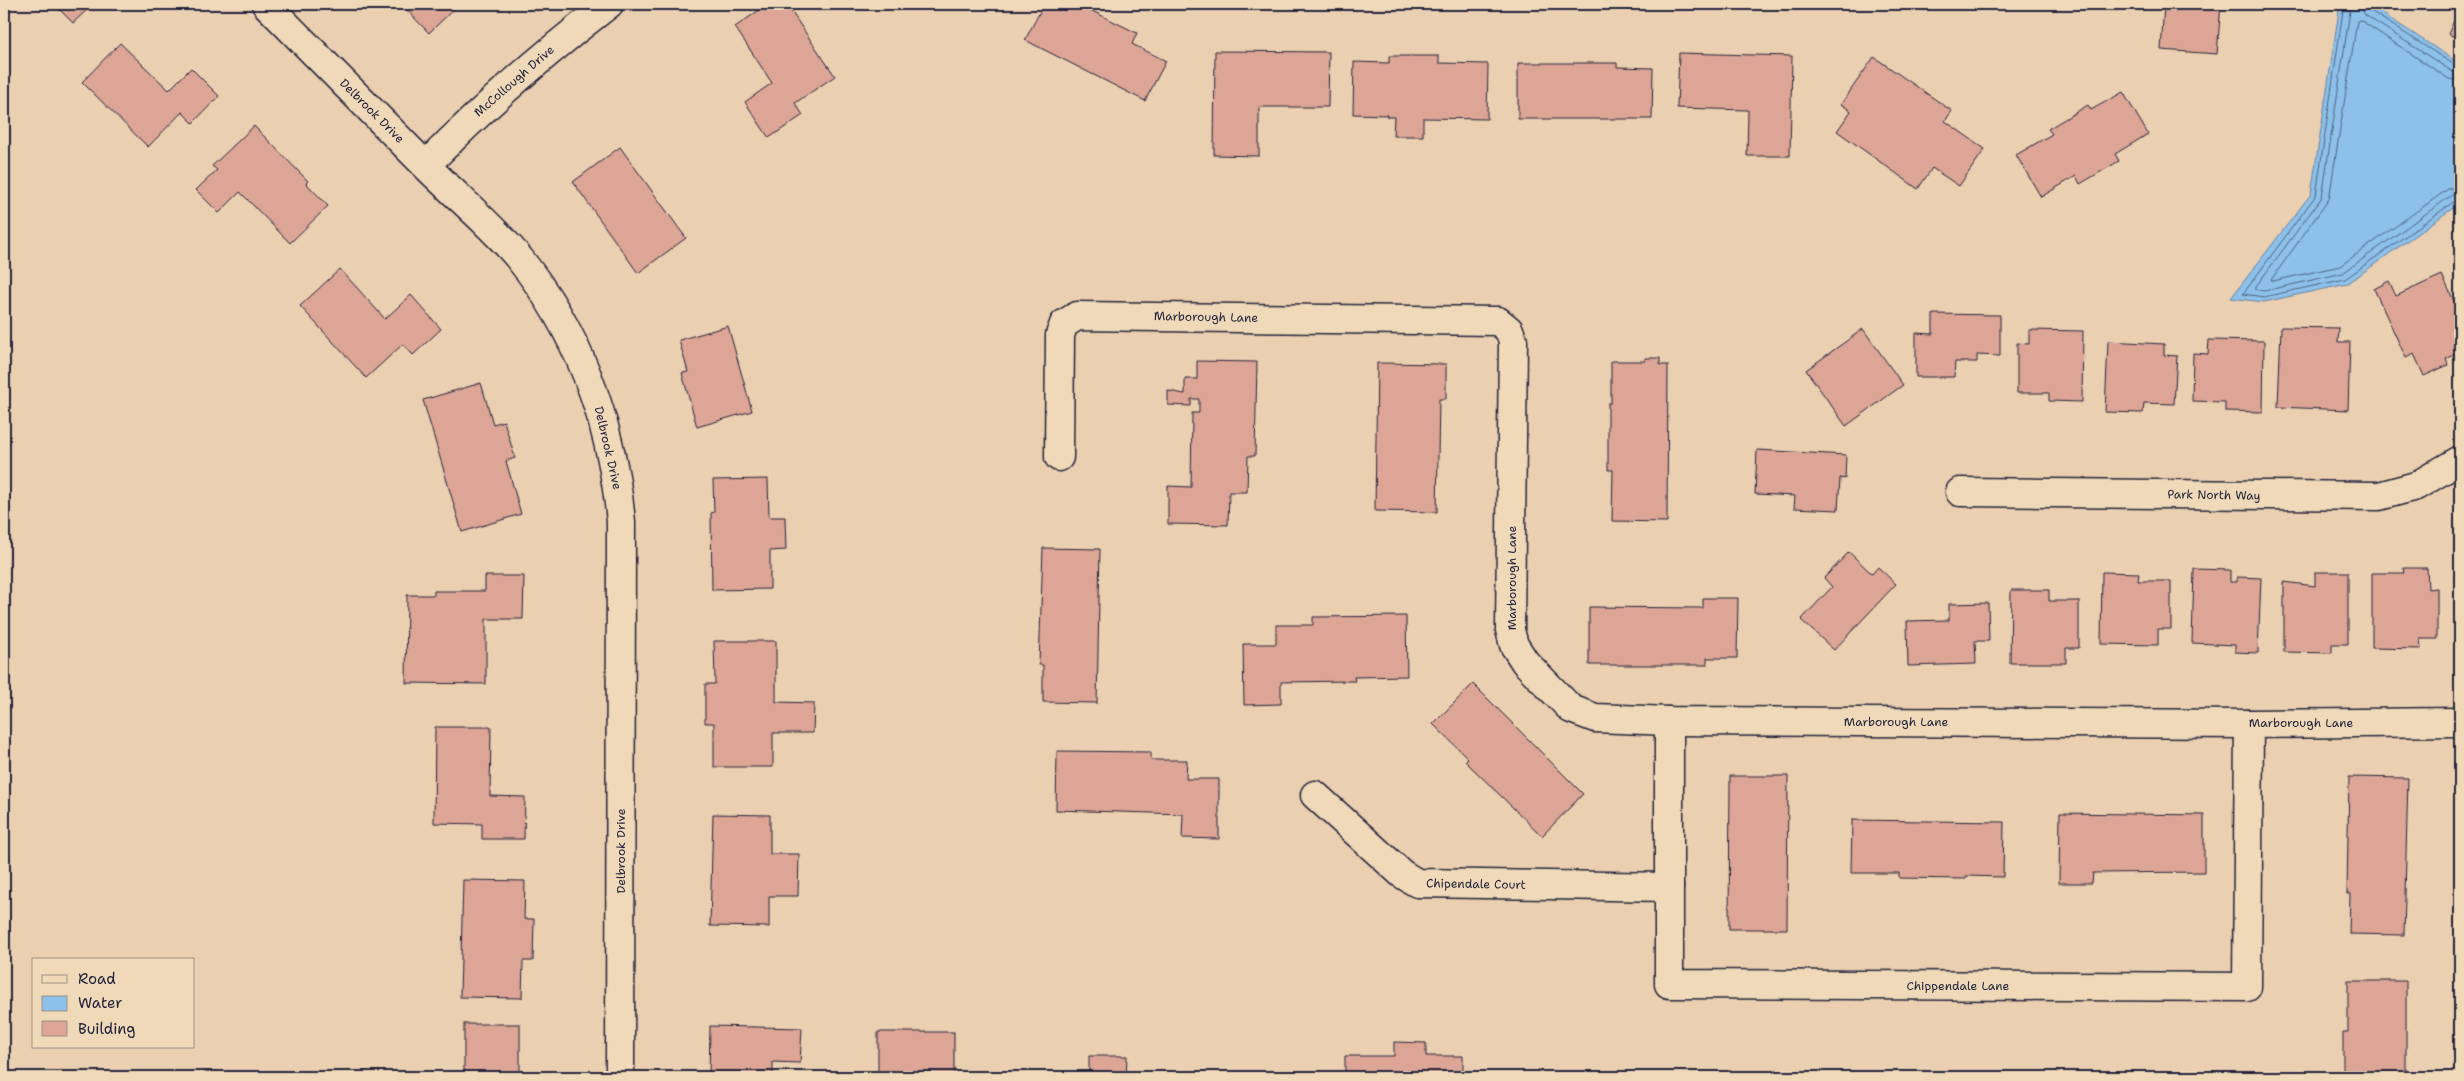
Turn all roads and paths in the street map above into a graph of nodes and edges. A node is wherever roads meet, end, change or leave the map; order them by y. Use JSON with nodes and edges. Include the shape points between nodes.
{"nodes":[{"id":1,"x":266,"y":4,"type":"edge"},
{"id":2,"x":609,"y":4,"type":"edge"},
{"id":3,"x":426,"y":165,"type":"junction"},
{"id":4,"x":1059,"y":458,"type":"dead end"},
{"id":5,"x":2460,"y":460,"type":"edge"},
{"id":6,"x":1960,"y":492,"type":"dead end"},
{"id":7,"x":1669,"y":721,"type":"junction"},
{"id":8,"x":2460,"y":722,"type":"edge"},
{"id":9,"x":2249,"y":724,"type":"junction"},
{"id":10,"x":1315,"y":795,"type":"dead end"},
{"id":11,"x":1669,"y":887,"type":"junction"},
{"id":12,"x":620,"y":1077,"type":"edge"}],
"edges":[{"from":1,"to":3,"type":"street","name":"Delbrook Drive"},
{"from":2,"to":3,"type":"street","name":"McCollough Drive","via":[[526,69]]},
{"from":3,"to":12,"type":"street","name":"Delbrook Drive","via":[[518,258],[550,301],[584,365],[597,399],[615,468],[622,556]]},
{"from":4,"to":7,"type":"street","name":"Marborough Lane","via":[[1060,335],[1064,324],[1077,316],[1498,321],[1509,330],[1513,342],[1510,630],[1514,645],[1525,662],[1571,709],[1595,718]]},
{"from":5,"to":6,"type":"street","name":"Park North Way","via":[[2416,486],[2379,496]]},
{"from":7,"to":9,"type":"street","name":"Marborough Lane"},
{"from":7,"to":11,"type":"street","name":"Chippendale Lane"},
{"from":8,"to":9,"type":"street","name":"Marborough Lane"},
{"from":9,"to":11,"type":"street","name":"Chippendale Lane","via":[[2247,987],[1669,984]]},
{"from":10,"to":11,"type":"street","name":"Chipendale Court","via":[[1402,874],[1417,883]]}]}
